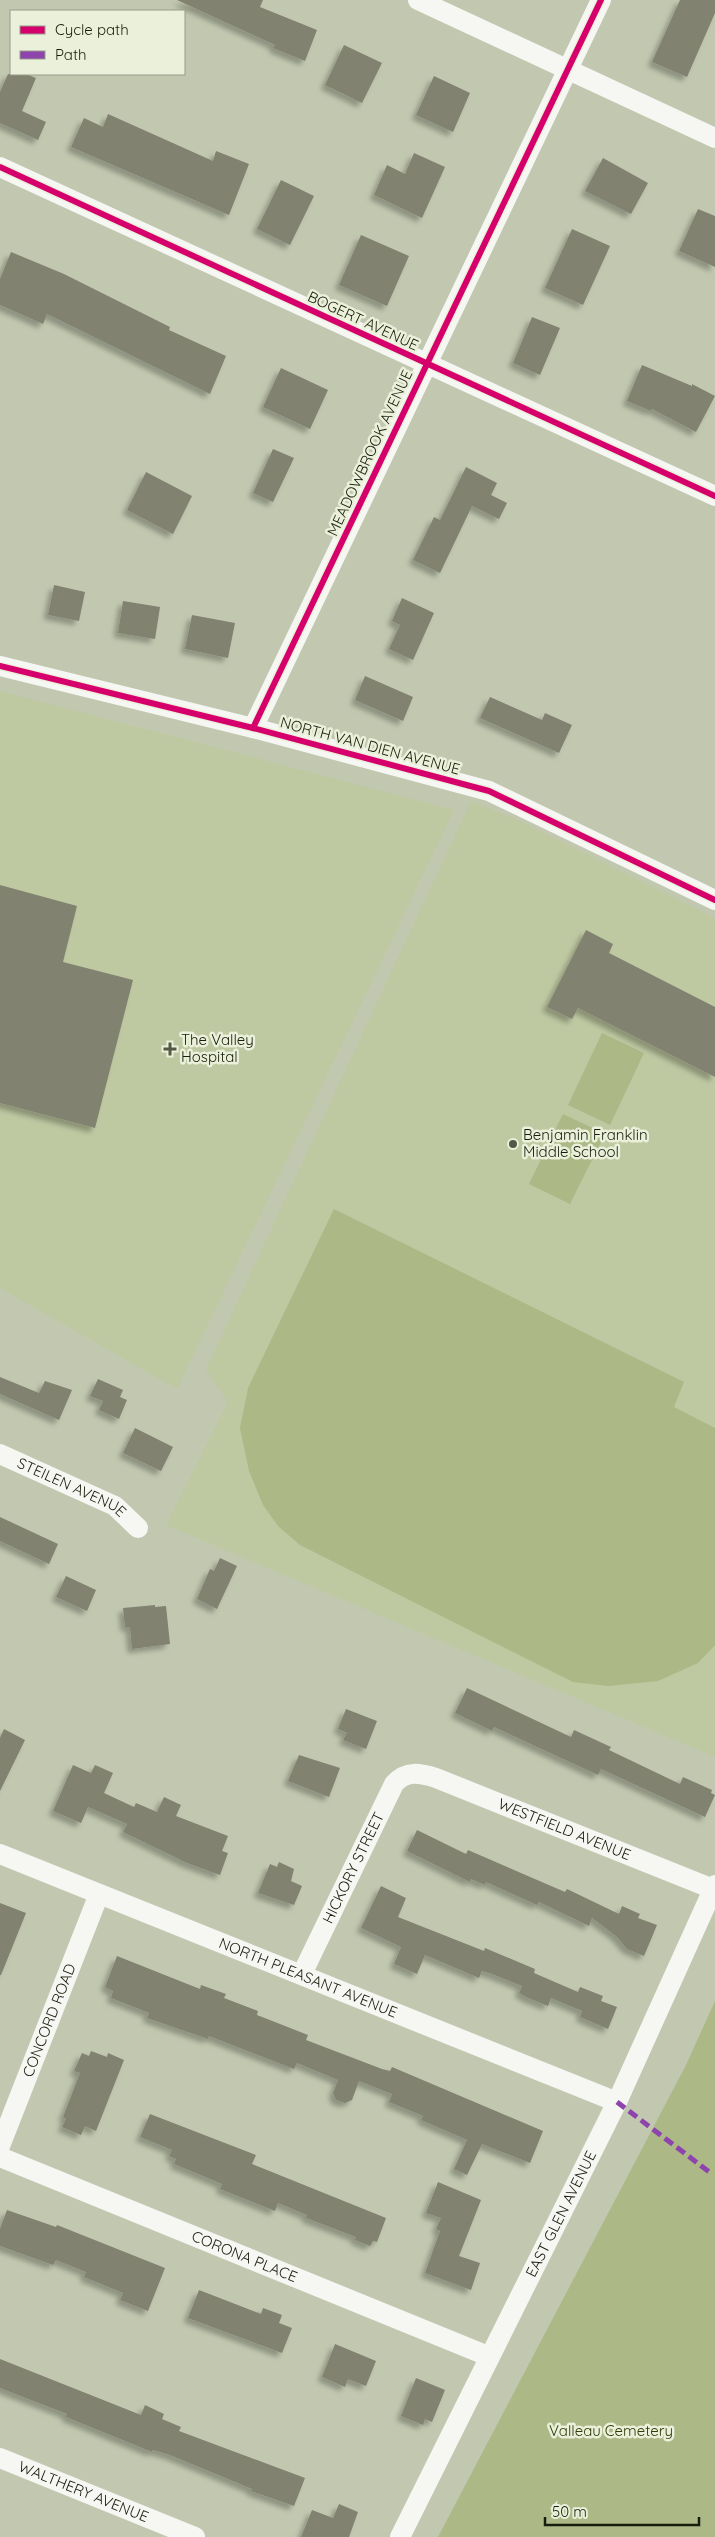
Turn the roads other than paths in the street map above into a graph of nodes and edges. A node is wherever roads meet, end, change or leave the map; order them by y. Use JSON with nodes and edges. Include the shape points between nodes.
{"nodes":[{"id":1,"x":418,"y":0,"type":"edge"},
{"id":2,"x":601,"y":0,"type":"edge"},
{"id":3,"x":568,"y":69,"type":"junction"},
{"id":4,"x":715,"y":138,"type":"edge"},
{"id":5,"x":0,"y":167,"type":"edge"},
{"id":6,"x":426,"y":364,"type":"junction"},
{"id":7,"x":715,"y":496,"type":"edge"},
{"id":8,"x":0,"y":666,"type":"edge"},
{"id":9,"x":253,"y":728,"type":"junction"},
{"id":10,"x":715,"y":900,"type":"edge"},
{"id":11,"x":0,"y":1454,"type":"edge"},
{"id":12,"x":138,"y":1528,"type":"dead end"},
{"id":13,"x":414,"y":1774,"type":"joint"},
{"id":14,"x":0,"y":1854,"type":"edge"},
{"id":15,"x":714,"y":1887,"type":"edge"},
{"id":16,"x":99,"y":1894,"type":"junction"},
{"id":17,"x":302,"y":1974,"type":"junction"},
{"id":18,"x":616,"y":2102,"type":"junction"},
{"id":19,"x":0,"y":2146,"type":"edge"},
{"id":20,"x":0,"y":2157,"type":"edge"},
{"id":21,"x":488,"y":2356,"type":"junction"},
{"id":22,"x":0,"y":2458,"type":"edge"},
{"id":23,"x":195,"y":2537,"type":"edge"},
{"id":24,"x":400,"y":2537,"type":"edge"}],
"edges":[{"from":1,"to":3,"type":"street"},
{"from":2,"to":3,"type":"street","name":"MEADOWBROOK AVENUE"},
{"from":3,"to":4,"type":"street"},
{"from":3,"to":6,"type":"street","name":"MEADOWBROOK AVENUE"},
{"from":5,"to":6,"type":"street","name":"BOGERT AVENUE"},
{"from":6,"to":7,"type":"street","name":"BOGERT AVENUE"},
{"from":6,"to":9,"type":"street","name":"MEADOWBROOK AVENUE"},
{"from":8,"to":9,"type":"street","name":"NORTH VAN DIEN AVENUE"},
{"from":9,"to":10,"type":"street","name":"NORTH VAN DIEN AVENUE","via":[[489,791]]},
{"from":11,"to":12,"type":"street","name":"STEILEN AVENUE","via":[[115,1506]]},
{"from":13,"to":15,"type":"street","name":"WESTFIELD AVENUE","via":[[436,1778]]},
{"from":13,"to":17,"type":"street","name":"HICKORY STREET","via":[[405,1775],[394,1784]]},
{"from":14,"to":16,"type":"street","name":"NORTH PLEASANT AVENUE"},
{"from":15,"to":18,"type":"street","name":"EAST GLEN AVENUE"},
{"from":16,"to":17,"type":"street","name":"NORTH PLEASANT AVENUE"},
{"from":16,"to":19,"type":"street","name":"CONCORD ROAD"},
{"from":17,"to":18,"type":"street","name":"NORTH PLEASANT AVENUE"},
{"from":18,"to":21,"type":"street","name":"EAST GLEN AVENUE"},
{"from":20,"to":21,"type":"street","name":"CORONA PLACE"},
{"from":21,"to":24,"type":"street","name":"EAST GLEN AVENUE"},
{"from":22,"to":23,"type":"street","name":"WALTHERY AVENUE"}]}
